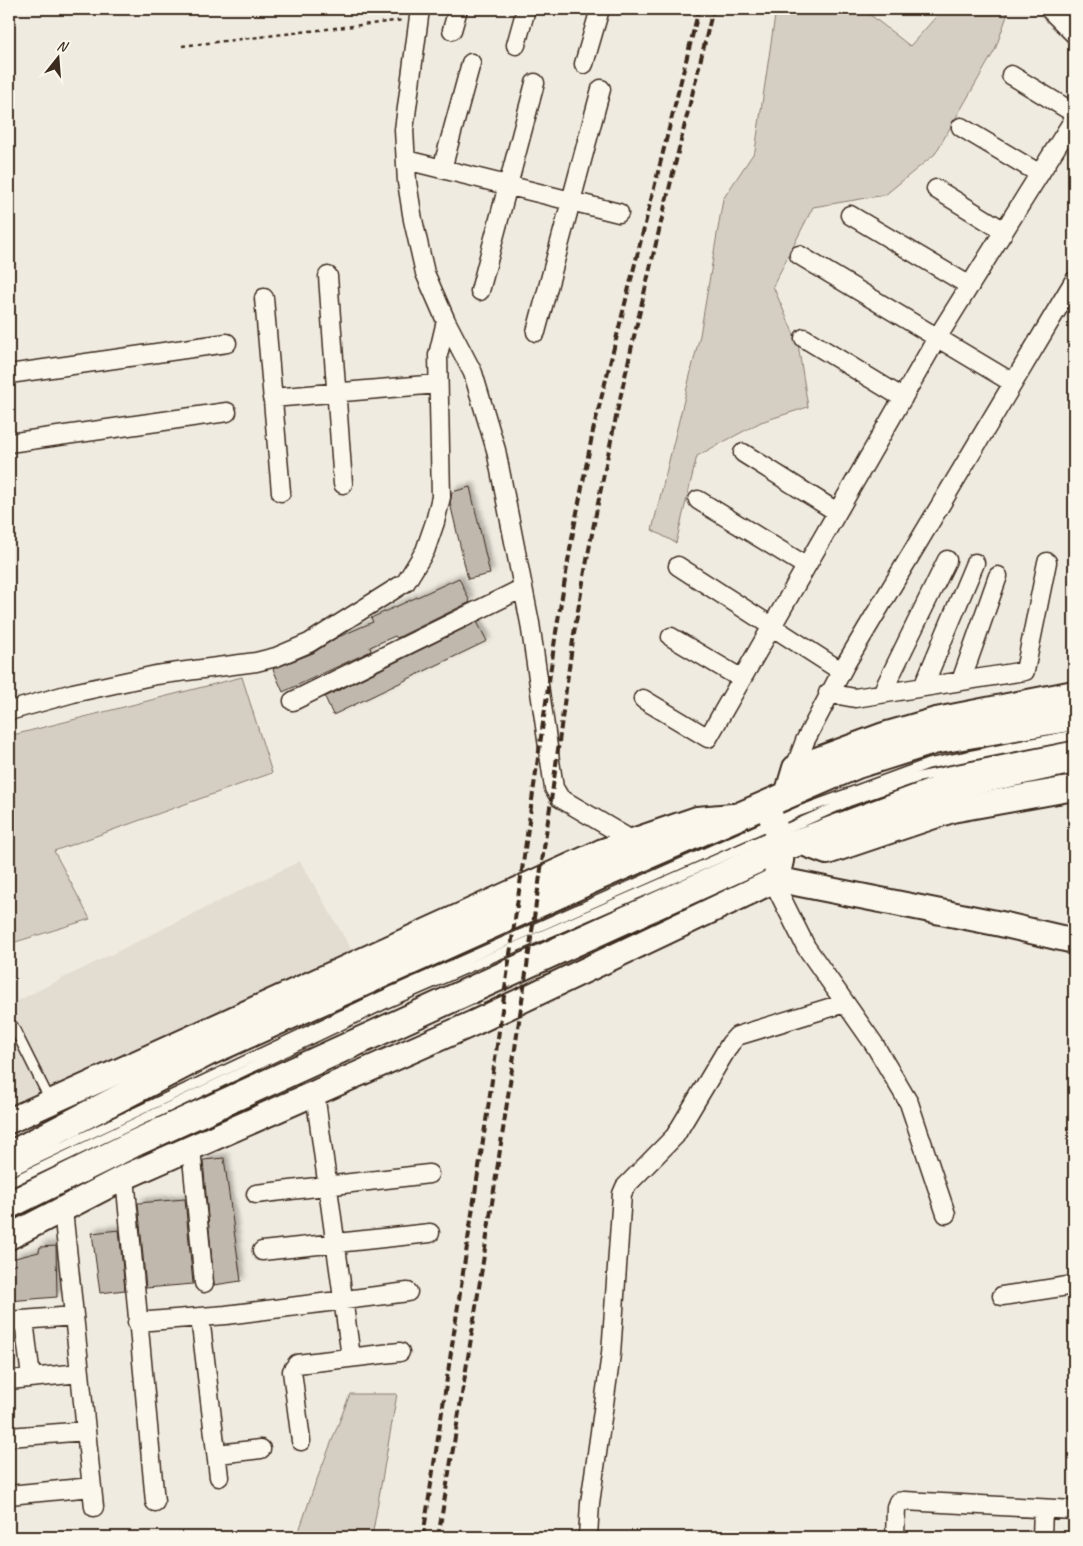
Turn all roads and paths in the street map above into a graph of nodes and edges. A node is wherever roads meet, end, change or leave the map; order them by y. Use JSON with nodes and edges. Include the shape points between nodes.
{"nodes":[{"id":1,"x":458,"y":9,"type":"edge"},
{"id":2,"x":526,"y":9,"type":"edge"},
{"id":3,"x":600,"y":9,"type":"edge"},
{"id":4,"x":1049,"y":9,"type":"edge"},
{"id":5,"x":420,"y":14,"type":"edge"},
{"id":6,"x":452,"y":30,"type":"dead end"},
{"id":7,"x":1074,"y":34,"type":"edge"},
{"id":8,"x":516,"y":45,"type":"dead end"},
{"id":9,"x":182,"y":46,"type":"dead end"},
{"id":10,"x":472,"y":63,"type":"dead end"},
{"id":11,"x":584,"y":64,"type":"dead end"},
{"id":12,"x":1011,"y":75,"type":"dead end"},
{"id":13,"x":535,"y":84,"type":"dead end"},
{"id":14,"x":601,"y":89,"type":"dead end"},
{"id":15,"x":1074,"y":113,"type":"edge"},
{"id":16,"x":1074,"y":119,"type":"edge"},
{"id":17,"x":961,"y":127,"type":"dead end"},
{"id":18,"x":406,"y":160,"type":"junction"},
{"id":19,"x":442,"y":169,"type":"junction"},
{"id":20,"x":1040,"y":174,"type":"junction"},
{"id":21,"x":507,"y":185,"type":"junction"},
{"id":22,"x":936,"y":189,"type":"dead end"},
{"id":23,"x":570,"y":201,"type":"junction"},
{"id":24,"x":619,"y":213,"type":"dead end"},
{"id":25,"x":850,"y":215,"type":"dead end"},
{"id":26,"x":1004,"y":231,"type":"junction"},
{"id":27,"x":799,"y":255,"type":"dead end"},
{"id":28,"x":328,"y":276,"type":"dead end"},
{"id":29,"x":1074,"y":281,"type":"edge"},
{"id":30,"x":970,"y":286,"type":"junction"},
{"id":31,"x":480,"y":291,"type":"dead end"},
{"id":32,"x":264,"y":298,"type":"dead end"},
{"id":33,"x":446,"y":321,"type":"junction"},
{"id":34,"x":536,"y":332,"type":"dead end"},
{"id":35,"x":804,"y":338,"type":"dead end"},
{"id":36,"x":937,"y":338,"type":"junction"},
{"id":37,"x":227,"y":343,"type":"dead end"},
{"id":38,"x":9,"y":374,"type":"edge"},
{"id":39,"x":1013,"y":383,"type":"junction"},
{"id":40,"x":438,"y":384,"type":"junction"},
{"id":41,"x":335,"y":393,"type":"junction"},
{"id":42,"x":272,"y":398,"type":"junction"},
{"id":43,"x":903,"y":398,"type":"junction"},
{"id":44,"x":228,"y":412,"type":"dead end"},
{"id":45,"x":9,"y":443,"type":"edge"},
{"id":46,"x":743,"y":452,"type":"dead end"},
{"id":47,"x":343,"y":484,"type":"dead end"},
{"id":48,"x":281,"y":492,"type":"dead end"},
{"id":49,"x":698,"y":500,"type":"dead end"},
{"id":50,"x":837,"y":512,"type":"junction"},
{"id":51,"x":947,"y":560,"type":"dead end"},
{"id":52,"x":1047,"y":562,"type":"dead end"},
{"id":53,"x":975,"y":563,"type":"dead end"},
{"id":54,"x":678,"y":566,"type":"dead end"},
{"id":55,"x":806,"y":566,"type":"junction"},
{"id":56,"x":998,"y":576,"type":"dead end"},
{"id":57,"x":523,"y":588,"type":"junction"},
{"id":58,"x":772,"y":625,"type":"junction"},
{"id":59,"x":671,"y":637,"type":"dead end"},
{"id":60,"x":841,"y":671,"type":"junction"},
{"id":61,"x":742,"y":679,"type":"junction"},
{"id":62,"x":961,"y":681,"type":"junction"},
{"id":63,"x":923,"y":687,"type":"junction"},
{"id":64,"x":828,"y":693,"type":"junction"},
{"id":65,"x":882,"y":693,"type":"junction"},
{"id":66,"x":1074,"y":693,"type":"edge"},
{"id":67,"x":643,"y":699,"type":"dead end"},
{"id":68,"x":293,"y":701,"type":"dead end"},
{"id":69,"x":9,"y":711,"type":"edge"},
{"id":70,"x":1074,"y":717,"type":"edge"},
{"id":71,"x":1074,"y":735,"type":"edge"},
{"id":72,"x":1074,"y":746,"type":"edge"},
{"id":73,"x":1074,"y":760,"type":"edge"},
{"id":74,"x":795,"y":768,"type":"junction"},
{"id":75,"x":1074,"y":788,"type":"edge"},
{"id":76,"x":742,"y":815,"type":"junction"},
{"id":77,"x":781,"y":824,"type":"junction"},
{"id":78,"x":633,"y":841,"type":"junction"},
{"id":79,"x":773,"y":881,"type":"junction"},
{"id":80,"x":1074,"y":941,"type":"edge"},
{"id":81,"x":845,"y":1003,"type":"junction"},
{"id":82,"x":13,"y":1026,"type":"dead end"},
{"id":83,"x":316,"y":1093,"type":"junction"},
{"id":84,"x":51,"y":1102,"type":"junction"},
{"id":85,"x":9,"y":1121,"type":"edge"},
{"id":86,"x":191,"y":1148,"type":"junction"},
{"id":87,"x":9,"y":1155,"type":"edge"},
{"id":88,"x":9,"y":1172,"type":"edge"},
{"id":89,"x":429,"y":1174,"type":"dead end"},
{"id":90,"x":126,"y":1177,"type":"junction"},
{"id":91,"x":9,"y":1183,"type":"edge"},
{"id":92,"x":328,"y":1185,"type":"junction"},
{"id":93,"x":256,"y":1194,"type":"dead end"},
{"id":94,"x":9,"y":1205,"type":"edge"},
{"id":95,"x":63,"y":1210,"type":"junction"},
{"id":96,"x":946,"y":1214,"type":"dead end"},
{"id":97,"x":430,"y":1233,"type":"dead end"},
{"id":98,"x":9,"y":1237,"type":"edge"},
{"id":99,"x":336,"y":1243,"type":"junction"},
{"id":100,"x":262,"y":1251,"type":"dead end"},
{"id":101,"x":204,"y":1283,"type":"dead end"},
{"id":102,"x":1074,"y":1285,"type":"edge"},
{"id":103,"x":408,"y":1292,"type":"dead end"},
{"id":104,"x":1002,"y":1296,"type":"dead end"},
{"id":105,"x":344,"y":1302,"type":"junction"},
{"id":106,"x":74,"y":1316,"type":"junction"},
{"id":107,"x":200,"y":1317,"type":"junction"},
{"id":108,"x":16,"y":1321,"type":"edge"},
{"id":109,"x":137,"y":1322,"type":"junction"},
{"id":110,"x":400,"y":1352,"type":"dead end"},
{"id":111,"x":351,"y":1358,"type":"junction"},
{"id":112,"x":80,"y":1373,"type":"junction"},
{"id":113,"x":31,"y":1378,"type":"junction"},
{"id":114,"x":9,"y":1380,"type":"edge"},
{"id":115,"x":86,"y":1431,"type":"junction"},
{"id":116,"x":9,"y":1437,"type":"edge"},
{"id":117,"x":301,"y":1440,"type":"dead end"},
{"id":118,"x":261,"y":1449,"type":"dead end"},
{"id":119,"x":218,"y":1454,"type":"junction"},
{"id":120,"x":219,"y":1477,"type":"dead end"},
{"id":121,"x":92,"y":1487,"type":"junction"},
{"id":122,"x":9,"y":1495,"type":"edge"},
{"id":123,"x":155,"y":1502,"type":"dead end"},
{"id":124,"x":94,"y":1507,"type":"dead end"},
{"id":125,"x":1043,"y":1510,"type":"junction"},
{"id":126,"x":1074,"y":1510,"type":"edge"},
{"id":127,"x":588,"y":1537,"type":"edge"},
{"id":128,"x":895,"y":1537,"type":"edge"},
{"id":129,"x":1042,"y":1537,"type":"edge"}],
"edges":[{"from":1,"to":6,"type":"street"},
{"from":2,"to":8,"type":"street"},
{"from":3,"to":11,"type":"street"},
{"from":4,"to":7,"type":"street"},
{"from":5,"to":9,"type":"path"},
{"from":5,"to":18,"type":"street","via":[[404,130]]},
{"from":10,"to":19,"type":"street"},
{"from":12,"to":15,"type":"street"},
{"from":13,"to":21,"type":"street"},
{"from":14,"to":23,"type":"street"},
{"from":16,"to":20,"type":"street"},
{"from":17,"to":20,"type":"street"},
{"from":18,"to":19,"type":"street"},
{"from":18,"to":33,"type":"street","via":[[407,182],[425,273]]},
{"from":19,"to":21,"type":"street"},
{"from":20,"to":26,"type":"street"},
{"from":21,"to":23,"type":"street"},
{"from":21,"to":31,"type":"street"},
{"from":22,"to":26,"type":"street"},
{"from":23,"to":24,"type":"street"},
{"from":23,"to":34,"type":"street"},
{"from":25,"to":30,"type":"street"},
{"from":26,"to":30,"type":"street"},
{"from":27,"to":36,"type":"street"},
{"from":28,"to":41,"type":"street"},
{"from":29,"to":39,"type":"street"},
{"from":30,"to":36,"type":"street"},
{"from":32,"to":42,"type":"street"},
{"from":33,"to":40,"type":"street","via":[[438,350]]},
{"from":33,"to":57,"type":"street","via":[[473,373],[487,416]]},
{"from":35,"to":43,"type":"street"},
{"from":36,"to":39,"type":"street"},
{"from":36,"to":43,"type":"street"},
{"from":37,"to":38,"type":"street"},
{"from":39,"to":60,"type":"street"},
{"from":40,"to":41,"type":"street"},
{"from":40,"to":69,"type":"street","via":[[441,497],[425,551],[411,576],[400,586],[309,643],[276,657],[156,675]]},
{"from":41,"to":42,"type":"street"},
{"from":41,"to":47,"type":"street"},
{"from":42,"to":48,"type":"street"},
{"from":43,"to":50,"type":"street"},
{"from":44,"to":45,"type":"street"},
{"from":46,"to":50,"type":"street"},
{"from":49,"to":55,"type":"street"},
{"from":50,"to":55,"type":"street"},
{"from":51,"to":65,"type":"street"},
{"from":52,"to":62,"type":"street","via":[[1024,671]]},
{"from":53,"to":63,"type":"street"},
{"from":54,"to":58,"type":"street"},
{"from":55,"to":58,"type":"street"},
{"from":56,"to":62,"type":"street"},
{"from":57,"to":68,"type":"street"},
{"from":57,"to":78,"type":"street","via":[[554,788],[560,798]]},
{"from":58,"to":60,"type":"street"},
{"from":58,"to":61,"type":"street"},
{"from":59,"to":61,"type":"street"},
{"from":60,"to":64,"type":"street"},
{"from":61,"to":67,"type":"street","via":[[708,738]]},
{"from":62,"to":63,"type":"street"},
{"from":63,"to":65,"type":"street"},
{"from":64,"to":65,"type":"street","via":[[855,698]]},
{"from":64,"to":74,"type":"street","via":[[804,740]]},
{"from":66,"to":74,"type":"street","via":[[936,720],[884,735]]},
{"from":70,"to":77,"type":"main road","via":[[933,741],[857,766]]},
{"from":71,"to":77,"type":"lane","via":[[928,764]]},
{"from":72,"to":77,"type":"lane","via":[[919,777]]},
{"from":73,"to":77,"type":"main road"},
{"from":74,"to":77,"type":"street"},
{"from":75,"to":77,"type":"street","via":[[952,810],[827,852]]},
{"from":76,"to":77,"type":"main road"},
{"from":76,"to":78,"type":"street","via":[[705,817]]},
{"from":76,"to":87,"type":"main road","via":[[207,1053]]},
{"from":77,"to":79,"type":"street","via":[[782,862]]},
{"from":77,"to":88,"type":"lane","via":[[382,996]]},
{"from":77,"to":91,"type":"lane","via":[[387,1003]]},
{"from":77,"to":94,"type":"main road"},
{"from":78,"to":84,"type":"street","via":[[545,877]]},
{"from":79,"to":80,"type":"street"},
{"from":79,"to":81,"type":"street","via":[[806,947]]},
{"from":79,"to":83,"type":"street","via":[[474,1024]]},
{"from":81,"to":96,"type":"street","via":[[909,1102]]},
{"from":81,"to":127,"type":"street","via":[[737,1036],[674,1136],[630,1179],[622,1194],[611,1354]]},
{"from":82,"to":84,"type":"lane"},
{"from":83,"to":86,"type":"street"},
{"from":83,"to":92,"type":"street"},
{"from":84,"to":85,"type":"street"},
{"from":86,"to":90,"type":"street"},
{"from":86,"to":101,"type":"street"},
{"from":89,"to":92,"type":"street"},
{"from":90,"to":95,"type":"street"},
{"from":90,"to":109,"type":"street"},
{"from":92,"to":93,"type":"street"},
{"from":92,"to":99,"type":"street"},
{"from":95,"to":98,"type":"street"},
{"from":95,"to":106,"type":"street"},
{"from":97,"to":99,"type":"street"},
{"from":99,"to":100,"type":"street"},
{"from":99,"to":105,"type":"street"},
{"from":102,"to":104,"type":"street"},
{"from":103,"to":105,"type":"street"},
{"from":105,"to":107,"type":"street"},
{"from":105,"to":111,"type":"street"},
{"from":106,"to":108,"type":"street"},
{"from":106,"to":112,"type":"street"},
{"from":107,"to":109,"type":"street"},
{"from":107,"to":119,"type":"street"},
{"from":108,"to":113,"type":"street"},
{"from":109,"to":123,"type":"street"},
{"from":110,"to":111,"type":"street"},
{"from":111,"to":117,"type":"street","via":[[293,1366]]},
{"from":112,"to":113,"type":"street"},
{"from":112,"to":115,"type":"street"},
{"from":113,"to":114,"type":"street"},
{"from":115,"to":116,"type":"street"},
{"from":115,"to":121,"type":"street"},
{"from":118,"to":119,"type":"street"},
{"from":119,"to":120,"type":"street"},
{"from":121,"to":122,"type":"street"},
{"from":121,"to":124,"type":"street"},
{"from":125,"to":126,"type":"street"},
{"from":125,"to":128,"type":"street","via":[[898,1502]]},
{"from":125,"to":129,"type":"street"}]}
